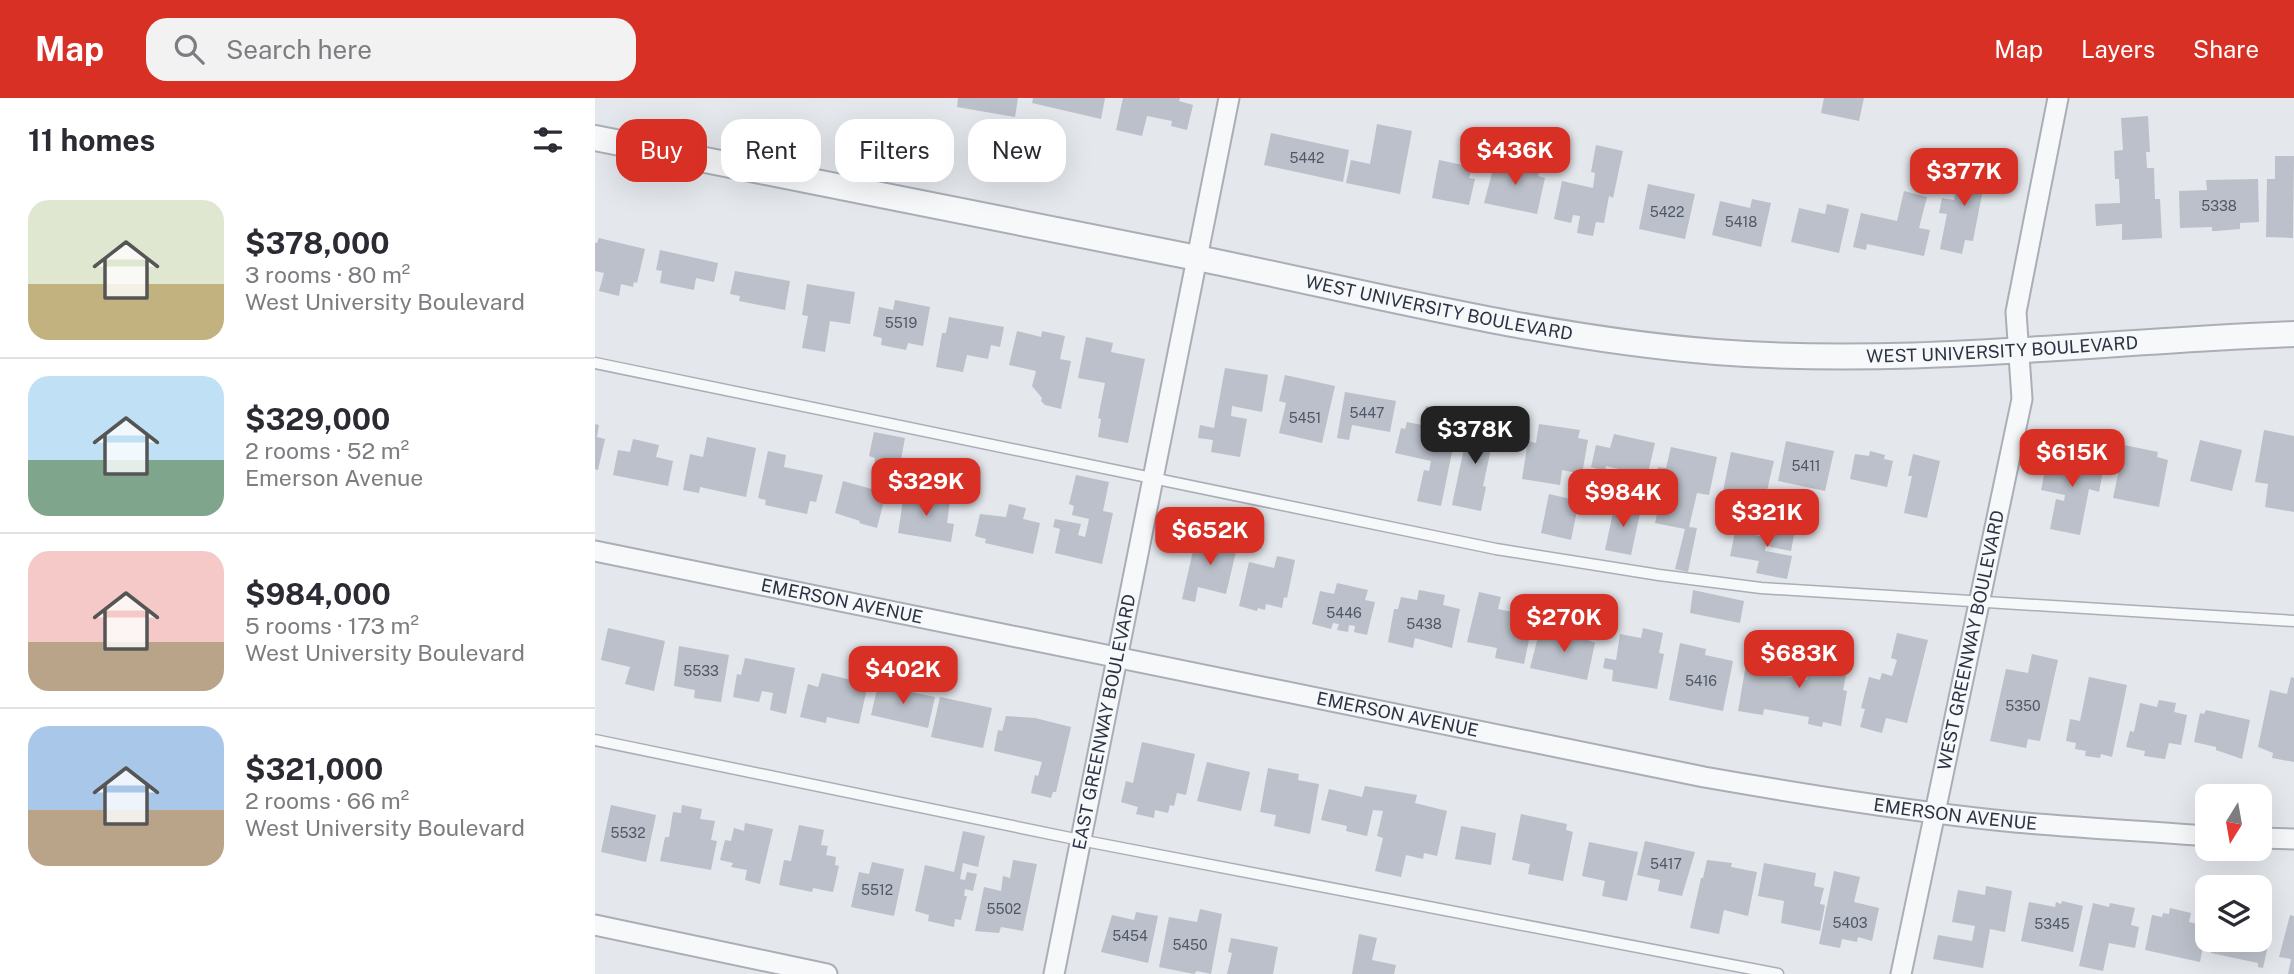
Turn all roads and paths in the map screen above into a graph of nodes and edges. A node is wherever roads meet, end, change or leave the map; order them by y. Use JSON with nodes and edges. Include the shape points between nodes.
{"nodes":[{"id":1,"x":1230,"y":98,"type":"edge"},
{"id":2,"x":2059,"y":98,"type":"edge"},
{"id":3,"x":595,"y":138,"type":"edge"},
{"id":4,"x":1197,"y":258,"type":"junction"},
{"id":5,"x":2294,"y":334,"type":"edge"},
{"id":6,"x":2018,"y":350,"type":"junction"},
{"id":7,"x":595,"y":363,"type":"edge"},
{"id":8,"x":1154,"y":477,"type":"junction"},
{"id":9,"x":595,"y":551,"type":"edge"},
{"id":10,"x":1979,"y":602,"type":"junction"},
{"id":11,"x":2294,"y":621,"type":"edge"},
{"id":12,"x":1116,"y":657,"type":"junction"},
{"id":13,"x":595,"y":740,"type":"edge"},
{"id":14,"x":1934,"y":813,"type":"junction"},
{"id":15,"x":2195,"y":835,"type":"edge"},
{"id":16,"x":2272,"y":838,"type":"edge"},
{"id":17,"x":2294,"y":838,"type":"edge"},
{"id":18,"x":1080,"y":840,"type":"junction"},
{"id":19,"x":595,"y":925,"type":"edge"},
{"id":20,"x":827,"y":974,"type":"edge"},
{"id":21,"x":1054,"y":974,"type":"edge"},
{"id":22,"x":1778,"y":974,"type":"edge"},
{"id":23,"x":1901,"y":974,"type":"edge"}],
"edges":[{"from":1,"to":4,"type":"street","name":"EAST GREENWAY BOULEVARD"},
{"from":2,"to":6,"type":"street","name":"WEST GREENWAY BOULEVARD","via":[[2016,312]]},
{"from":3,"to":4,"type":"street","name":"WEST UNIVERSITY BOULEVARD"},
{"from":4,"to":6,"type":"street","name":"WEST UNIVERSITY BOULEVARD","via":[[1528,328],[1624,342],[1790,357]]},
{"from":4,"to":8,"type":"street","name":"EAST GREENWAY BOULEVARD"},
{"from":5,"to":6,"type":"street","name":"WEST UNIVERSITY BOULEVARD"},
{"from":6,"to":10,"type":"street","name":"WEST GREENWAY BOULEVARD","via":[[2022,399]]},
{"from":7,"to":8,"type":"lane"},
{"from":8,"to":10,"type":"lane","via":[[1496,549],[1659,575]]},
{"from":8,"to":12,"type":"street","name":"EAST GREENWAY BOULEVARD"},
{"from":9,"to":12,"type":"street","name":"EMERSON AVENUE"},
{"from":10,"to":11,"type":"lane"},
{"from":10,"to":14,"type":"street","name":"WEST GREENWAY BOULEVARD"},
{"from":12,"to":14,"type":"street","name":"EMERSON AVENUE","via":[[1704,777]]},
{"from":12,"to":18,"type":"street","name":"EAST GREENWAY BOULEVARD"},
{"from":13,"to":18,"type":"lane"},
{"from":14,"to":15,"type":"street","name":"EMERSON AVENUE"},
{"from":14,"to":23,"type":"street","name":"WEST GREENWAY BOULEVARD"},
{"from":16,"to":17,"type":"street"},
{"from":18,"to":21,"type":"street","name":"EAST GREENWAY BOULEVARD"},
{"from":18,"to":22,"type":"lane"},
{"from":19,"to":20,"type":"street"}]}
